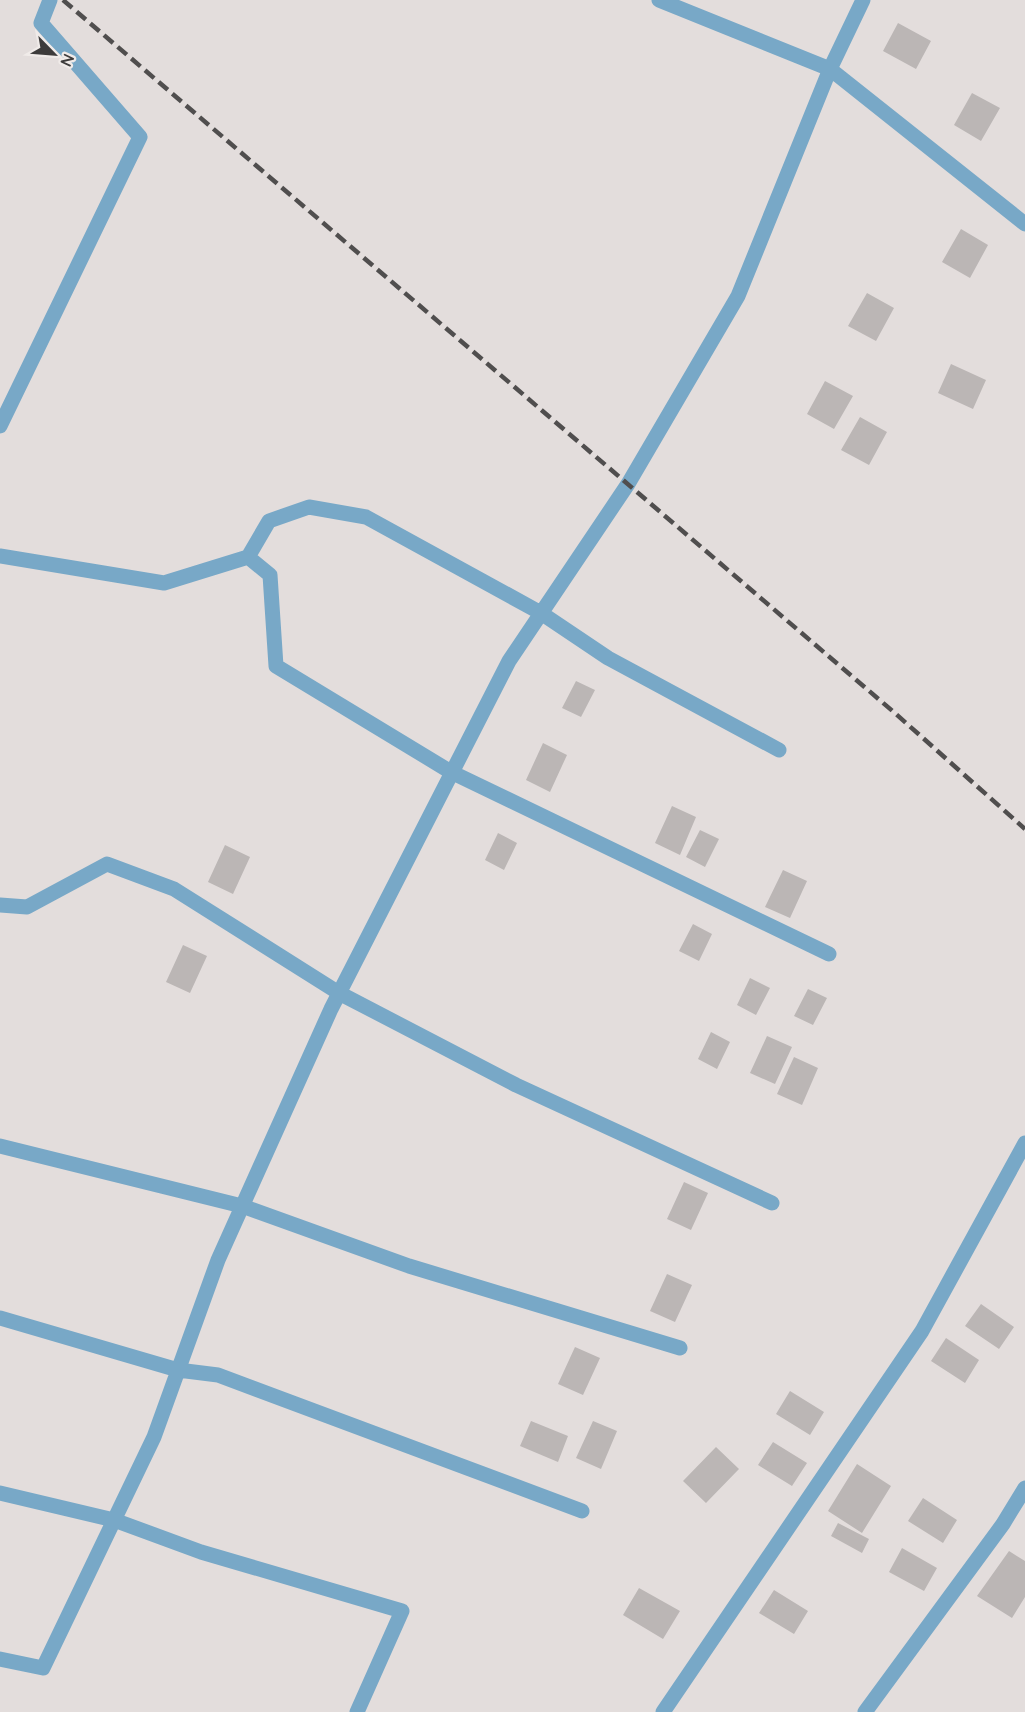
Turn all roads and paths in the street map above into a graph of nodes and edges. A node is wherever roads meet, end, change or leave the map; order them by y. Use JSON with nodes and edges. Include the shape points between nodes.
{"nodes":[{"id":1,"x":50,"y":0,"type":"edge"},
{"id":2,"x":659,"y":0,"type":"edge"},
{"id":3,"x":863,"y":0,"type":"edge"},
{"id":4,"x":830,"y":69,"type":"junction"},
{"id":5,"x":1025,"y":224,"type":"edge"},
{"id":6,"x":0,"y":426,"type":"edge"},
{"id":7,"x":0,"y":556,"type":"edge"},
{"id":8,"x":248,"y":557,"type":"junction"},
{"id":9,"x":542,"y":613,"type":"junction"},
{"id":10,"x":779,"y":750,"type":"dead end"},
{"id":11,"x":451,"y":772,"type":"junction"},
{"id":12,"x":0,"y":905,"type":"edge"},
{"id":13,"x":829,"y":954,"type":"dead end"},
{"id":14,"x":339,"y":993,"type":"junction"},
{"id":15,"x":1025,"y":1143,"type":"edge"},
{"id":16,"x":0,"y":1146,"type":"edge"},
{"id":17,"x":772,"y":1203,"type":"dead end"},
{"id":18,"x":242,"y":1206,"type":"junction"},
{"id":19,"x":0,"y":1318,"type":"edge"},
{"id":20,"x":680,"y":1348,"type":"dead end"},
{"id":21,"x":178,"y":1370,"type":"junction"},
{"id":22,"x":1025,"y":1488,"type":"edge"},
{"id":23,"x":0,"y":1493,"type":"edge"},
{"id":24,"x":582,"y":1511,"type":"dead end"},
{"id":25,"x":114,"y":1520,"type":"junction"},
{"id":26,"x":0,"y":1659,"type":"edge"},
{"id":27,"x":357,"y":1712,"type":"edge"},
{"id":28,"x":663,"y":1712,"type":"edge"},
{"id":29,"x":865,"y":1712,"type":"edge"}],
"edges":[{"from":1,"to":6,"type":"street","via":[[41,23],[140,137]]},
{"from":2,"to":4,"type":"street"},
{"from":3,"to":4,"type":"street"},
{"from":4,"to":5,"type":"street"},
{"from":4,"to":9,"type":"street","via":[[738,296],[628,484]]},
{"from":7,"to":8,"type":"street","via":[[164,583]]},
{"from":8,"to":9,"type":"street","via":[[269,521],[309,507],[366,517]]},
{"from":8,"to":11,"type":"street","via":[[270,575],[276,666]]},
{"from":9,"to":10,"type":"street","via":[[608,658]]},
{"from":9,"to":11,"type":"street","via":[[509,660]]},
{"from":11,"to":13,"type":"street"},
{"from":11,"to":14,"type":"street"},
{"from":12,"to":14,"type":"street","via":[[27,907],[107,864],[174,889]]},
{"from":14,"to":17,"type":"street","via":[[516,1085]]},
{"from":14,"to":18,"type":"street"},
{"from":15,"to":28,"type":"street","via":[[922,1331]]},
{"from":16,"to":18,"type":"street"},
{"from":18,"to":20,"type":"street","via":[[409,1266]]},
{"from":18,"to":21,"type":"street"},
{"from":19,"to":21,"type":"street"},
{"from":21,"to":24,"type":"street","via":[[218,1375]]},
{"from":21,"to":25,"type":"street","via":[[154,1437]]},
{"from":22,"to":29,"type":"street","via":[[1003,1524]]},
{"from":23,"to":25,"type":"street"},
{"from":25,"to":26,"type":"street","via":[[43,1668]]},
{"from":25,"to":27,"type":"street","via":[[201,1552],[402,1611]]}]}
